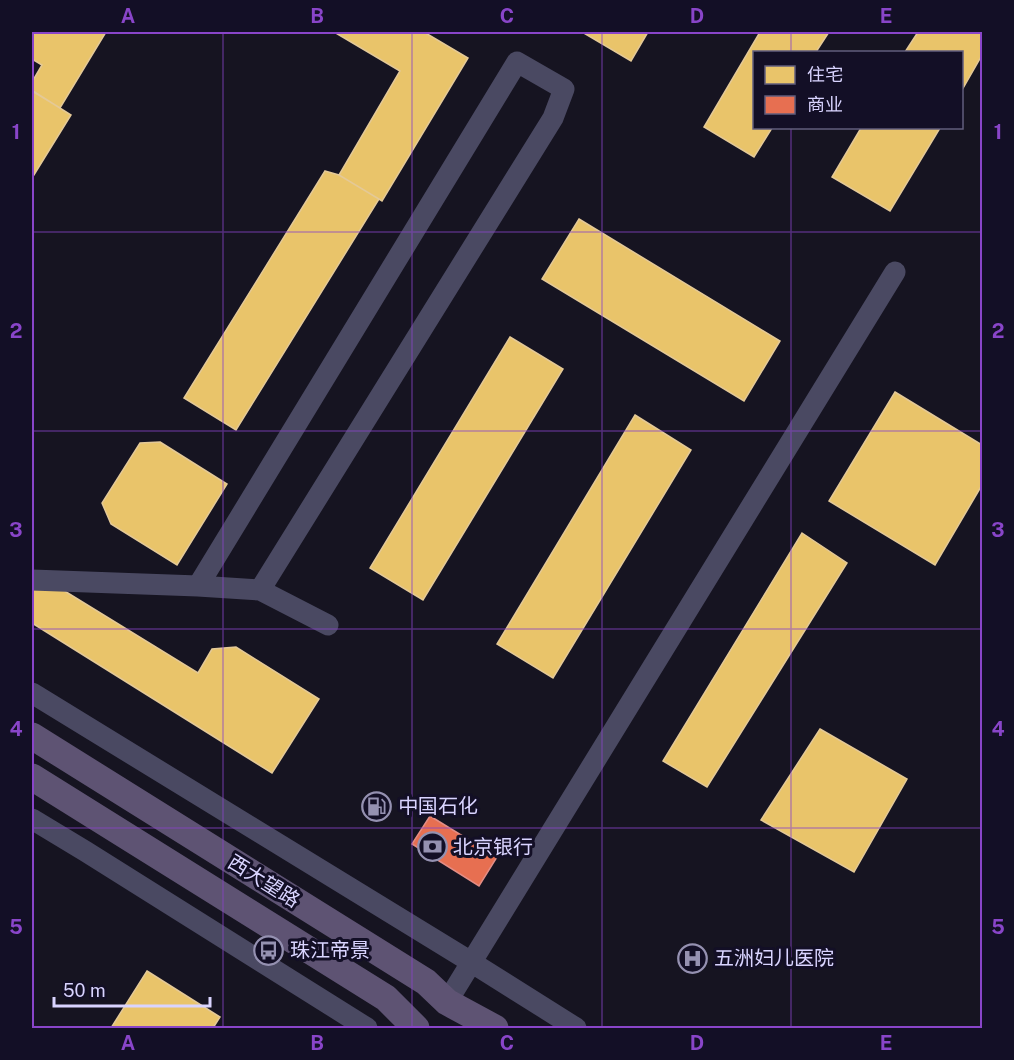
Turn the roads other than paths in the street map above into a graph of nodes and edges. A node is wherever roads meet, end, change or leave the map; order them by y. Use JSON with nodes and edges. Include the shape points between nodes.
{"nodes":[{"id":1,"x":895,"y":272,"type":"dead end"},
{"id":2,"x":32,"y":580,"type":"edge"},
{"id":3,"x":198,"y":586,"type":"junction"},
{"id":4,"x":260,"y":590,"type":"junction"},
{"id":5,"x":328,"y":625,"type":"dead end"},
{"id":6,"x":32,"y":693,"type":"edge"},
{"id":7,"x":32,"y":736,"type":"edge"},
{"id":8,"x":32,"y":777,"type":"edge"},
{"id":9,"x":32,"y":819,"type":"edge"},
{"id":10,"x":471,"y":962,"type":"junction"},
{"id":11,"x":447,"y":1002,"type":"junction"},
{"id":12,"x":367,"y":1029,"type":"edge"},
{"id":13,"x":416,"y":1029,"type":"edge"},
{"id":14,"x":495,"y":1029,"type":"edge"},
{"id":15,"x":576,"y":1029,"type":"edge"}],
"edges":[{"from":1,"to":10,"type":"street"},
{"from":2,"to":3,"type":"street"},
{"from":3,"to":4,"type":"street"},
{"from":3,"to":4,"type":"street","via":[[517,62],[564,89],[553,118]]},
{"from":4,"to":5,"type":"street"},
{"from":6,"to":10,"type":"street"},
{"from":7,"to":11,"type":"main road","name":"西大望路","via":[[426,982]]},
{"from":8,"to":13,"type":"main road","name":"西大望路","via":[[386,998]]},
{"from":9,"to":12,"type":"street"},
{"from":10,"to":11,"type":"street"},
{"from":10,"to":15,"type":"street"},
{"from":11,"to":14,"type":"main road","name":"西大望路"}]}
